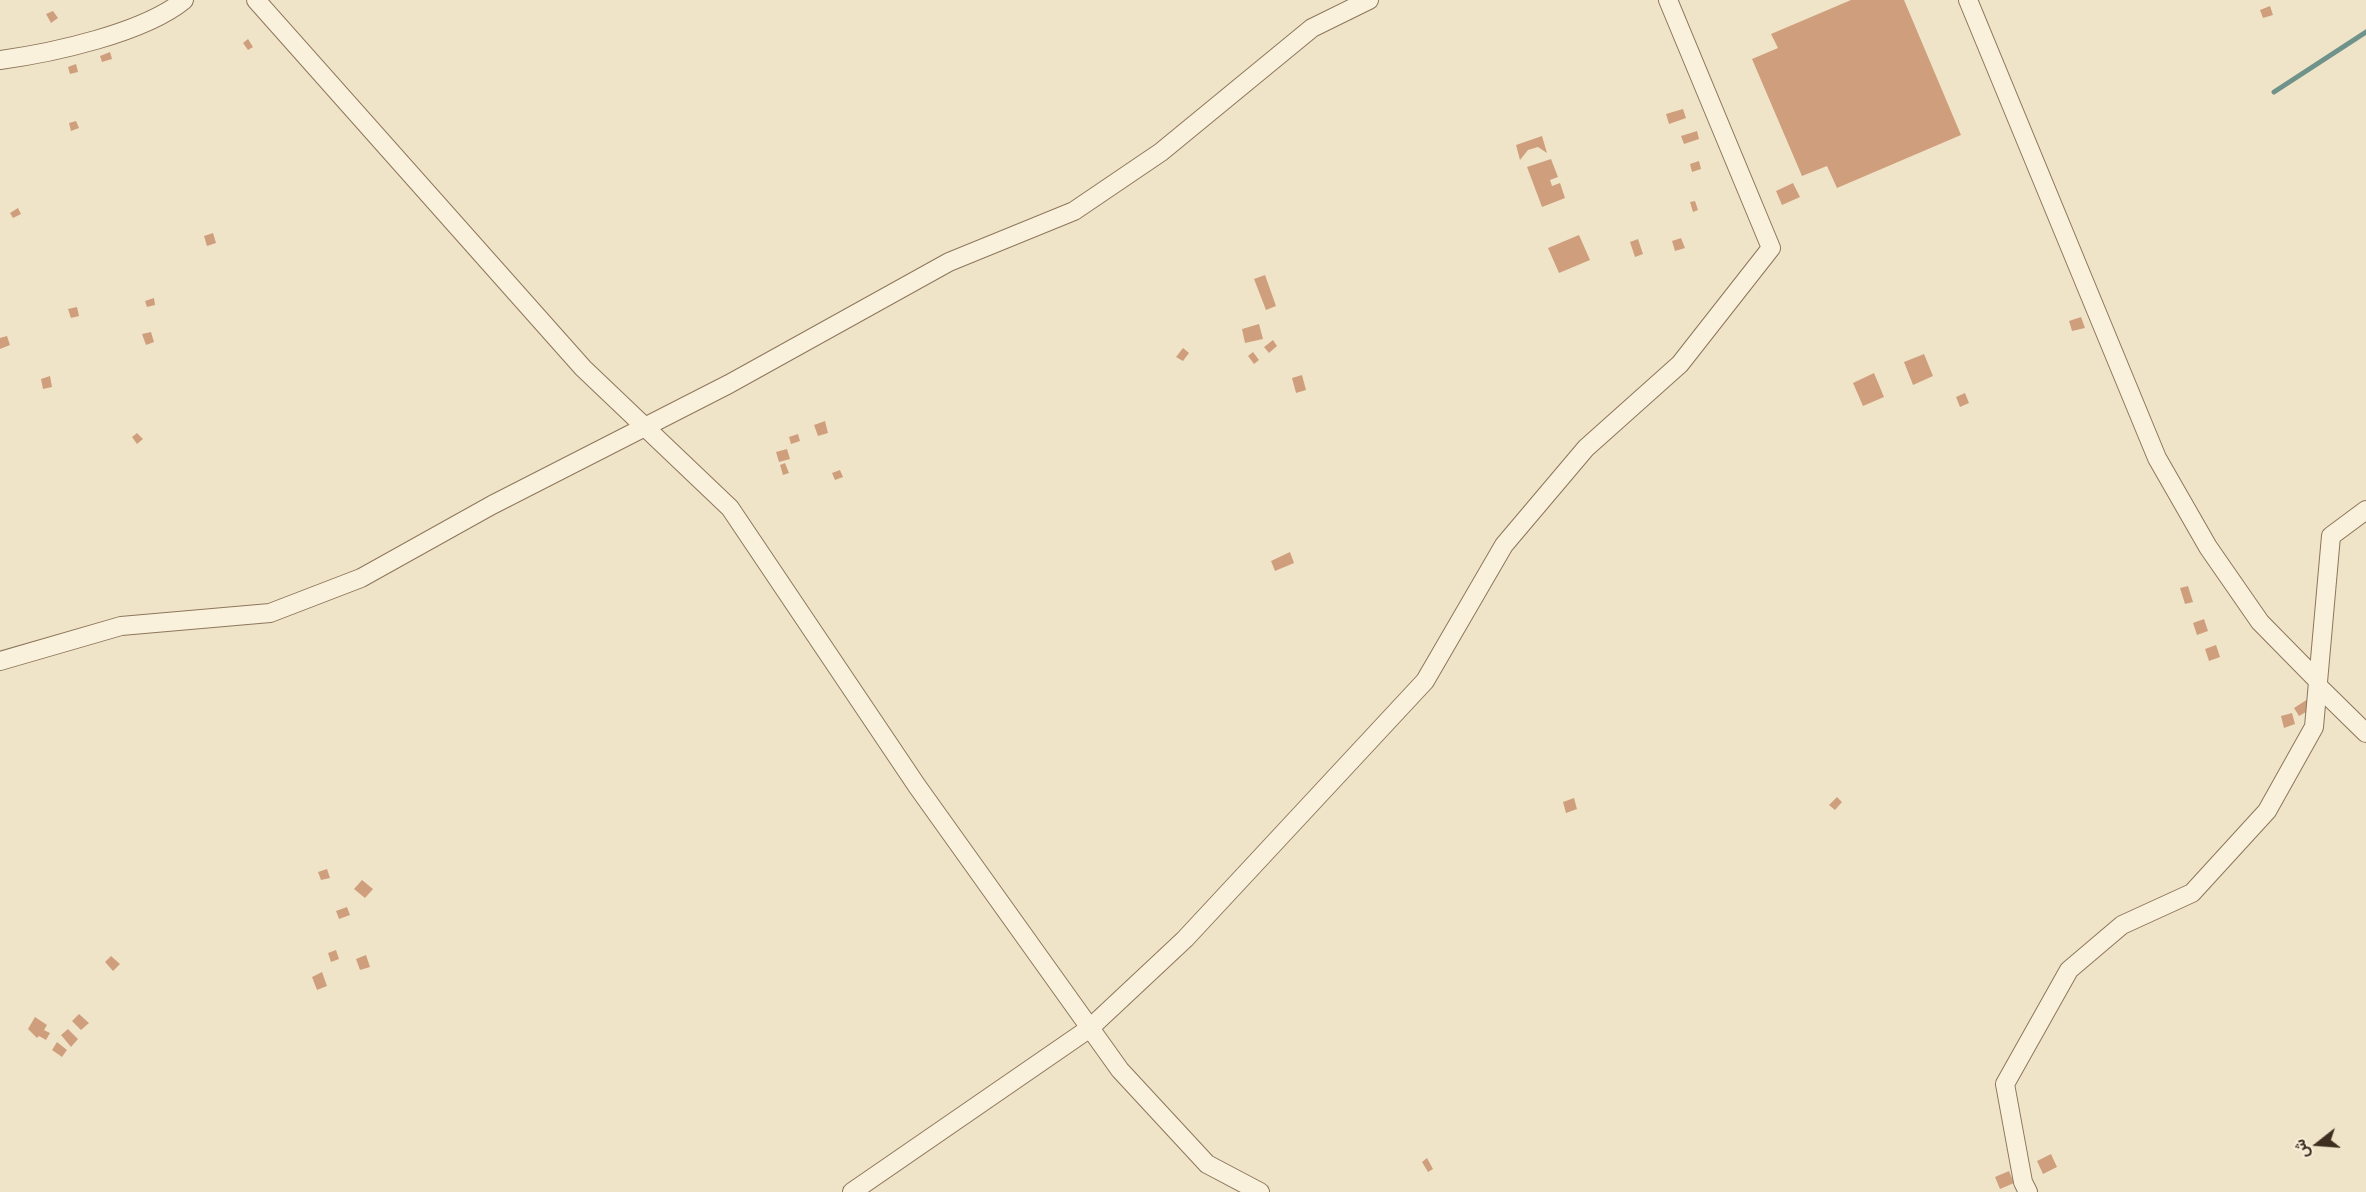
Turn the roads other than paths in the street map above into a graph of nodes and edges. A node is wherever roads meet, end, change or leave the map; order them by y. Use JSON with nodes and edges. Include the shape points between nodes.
{"nodes":[{"id":1,"x":184,"y":0,"type":"edge"},
{"id":2,"x":256,"y":0,"type":"edge"},
{"id":3,"x":1369,"y":0,"type":"edge"},
{"id":4,"x":1668,"y":0,"type":"edge"},
{"id":5,"x":1968,"y":0,"type":"edge"},
{"id":6,"x":0,"y":60,"type":"edge"},
{"id":7,"x":645,"y":427,"type":"junction"},
{"id":8,"x":2366,"y":510,"type":"edge"},
{"id":9,"x":0,"y":661,"type":"edge"},
{"id":10,"x":2318,"y":683,"type":"junction"},
{"id":11,"x":2366,"y":733,"type":"edge"},
{"id":12,"x":1090,"y":1028,"type":"junction"},
{"id":13,"x":852,"y":1192,"type":"edge"},
{"id":14,"x":1260,"y":1192,"type":"edge"},
{"id":15,"x":2028,"y":1192,"type":"edge"}],
"edges":[{"from":1,"to":6,"type":"street","via":[[142,24],[65,47]]},
{"from":2,"to":7,"type":"street","via":[[583,368]]},
{"from":3,"to":7,"type":"street","via":[[1312,28],[1161,152],[1074,211],[950,262]]},
{"from":4,"to":12,"type":"street","via":[[1771,248],[1680,363],[1586,448],[1504,545],[1425,681],[1185,939]]},
{"from":5,"to":10,"type":"street","via":[[2157,458],[2208,546],[2260,622]]},
{"from":7,"to":9,"type":"street","via":[[361,578],[270,613],[121,626]]},
{"from":7,"to":12,"type":"street","via":[[730,508],[917,786]]},
{"from":8,"to":10,"type":"street","via":[[2331,536]]},
{"from":10,"to":11,"type":"street"},
{"from":10,"to":15,"type":"street","via":[[2314,727],[2267,811],[2192,892],[2122,925],[2069,970],[2005,1084]]},
{"from":12,"to":13,"type":"street"},
{"from":12,"to":14,"type":"street","via":[[1120,1070],[1207,1164]]}]}
